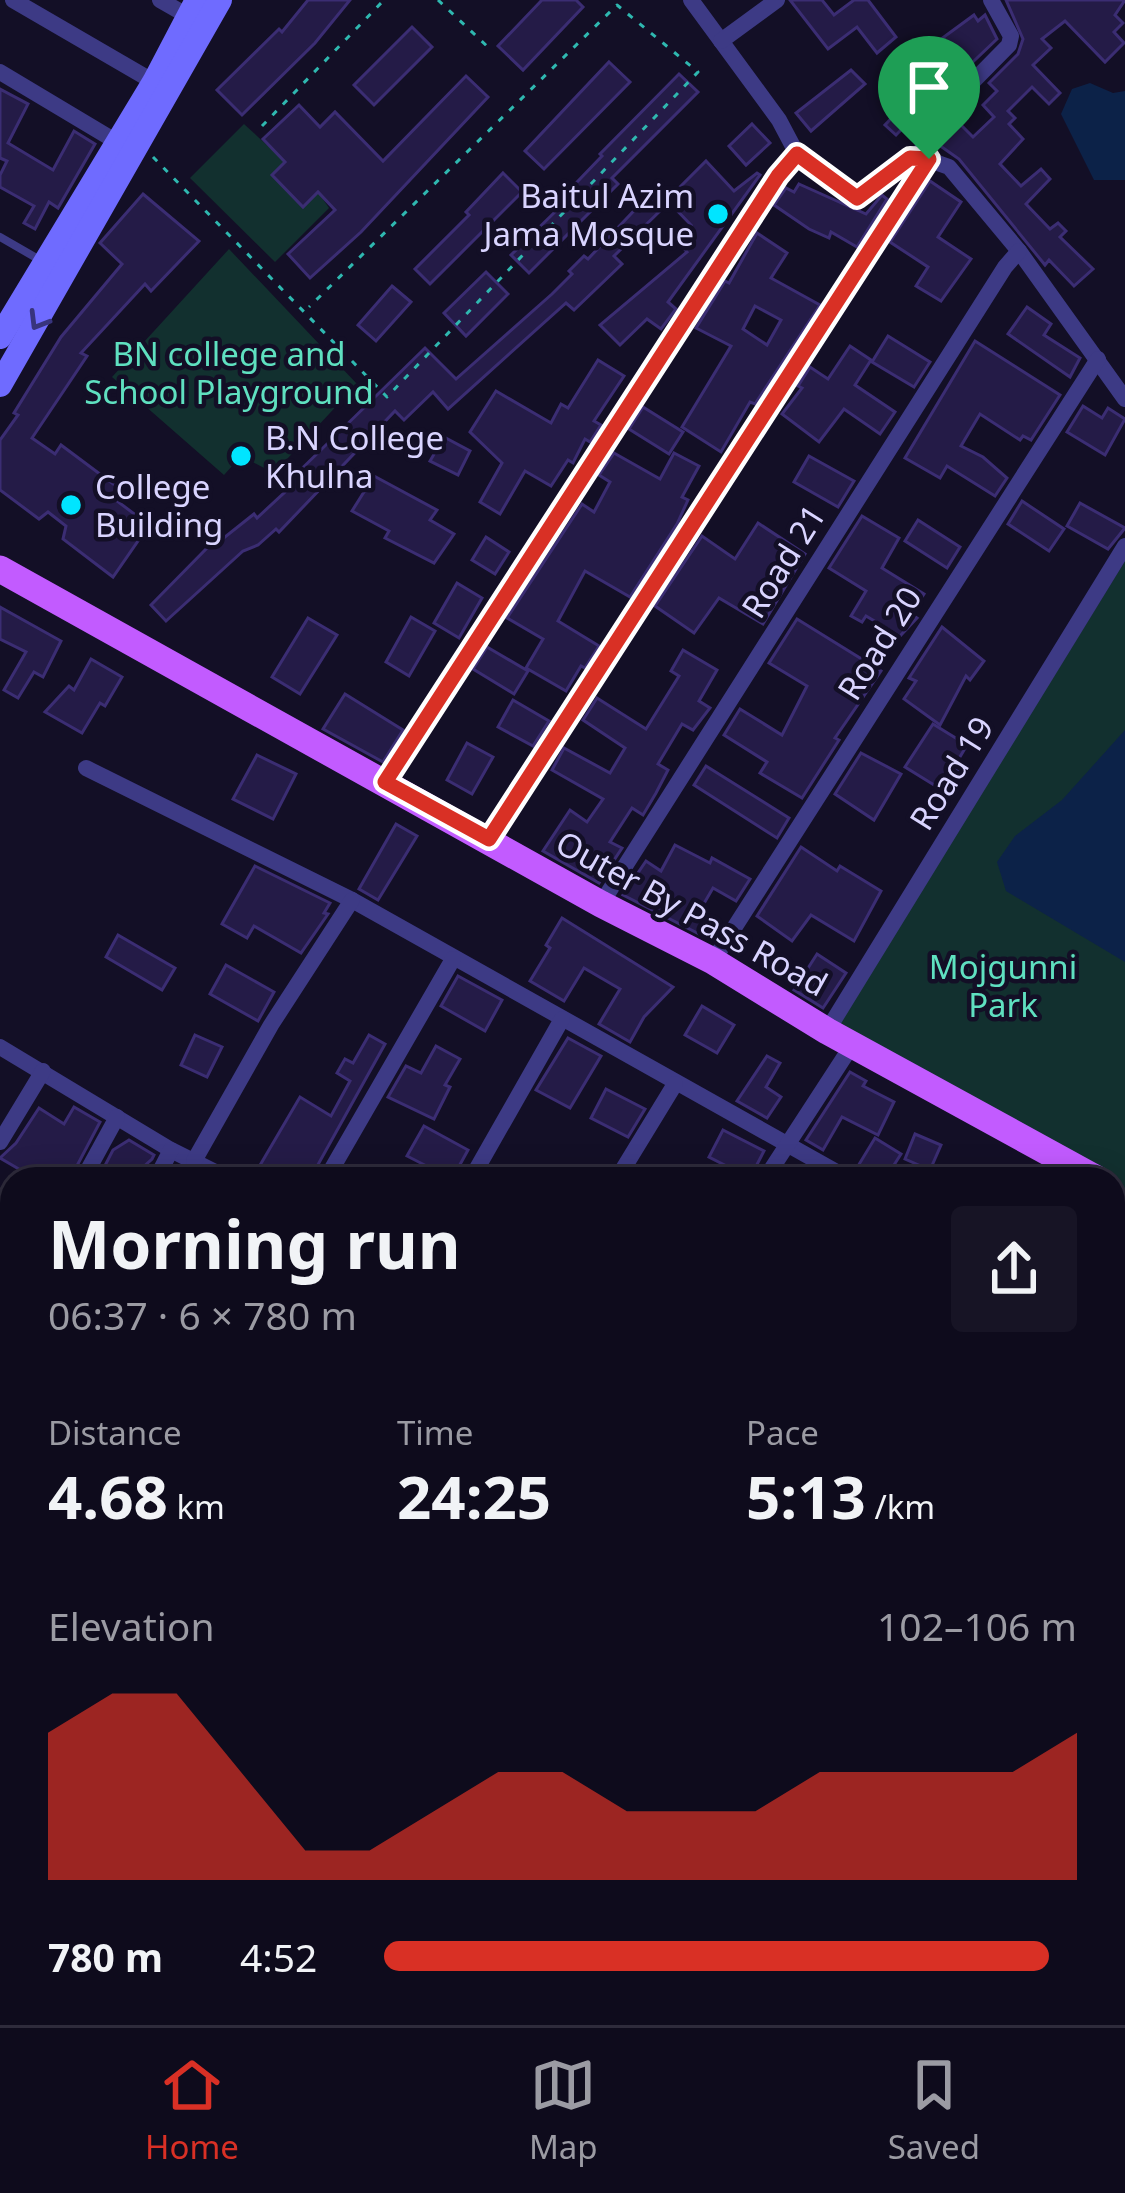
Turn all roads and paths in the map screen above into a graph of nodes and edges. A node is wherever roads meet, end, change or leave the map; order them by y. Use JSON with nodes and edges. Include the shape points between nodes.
{"nodes":[{"id":1,"x":13,"y":0,"type":"edge"},
{"id":2,"x":160,"y":0,"type":"edge"},
{"id":3,"x":220,"y":0,"type":"edge"},
{"id":4,"x":384,"y":0,"type":"edge"},
{"id":5,"x":438,"y":0,"type":"edge"},
{"id":6,"x":691,"y":0,"type":"edge"},
{"id":7,"x":777,"y":0,"type":"edge"},
{"id":8,"x":991,"y":0,"type":"edge"},
{"id":9,"x":193,"y":8,"type":"edge"},
{"id":10,"x":721,"y":41,"type":"junction"},
{"id":11,"x":488,"y":48,"type":"dead end"},
{"id":12,"x":0,"y":72,"type":"edge"},
{"id":13,"x":154,"y":82,"type":"junction"},
{"id":14,"x":262,"y":126,"type":"dead end"},
{"id":15,"x":127,"y":144,"type":"junction"},
{"id":16,"x":797,"y":154,"type":"junction"},
{"id":17,"x":924,"y":158,"type":"junction"},
{"id":18,"x":0,"y":237,"type":"edge"},
{"id":19,"x":1019,"y":251,"type":"junction"},
{"id":20,"x":55,"y":270,"type":"junction"},
{"id":21,"x":309,"y":307,"type":"dead end"},
{"id":22,"x":0,"y":337,"type":"edge"},
{"id":23,"x":1098,"y":359,"type":"junction"},
{"id":24,"x":0,"y":385,"type":"edge"},
{"id":25,"x":1125,"y":399,"type":"edge"},
{"id":26,"x":1125,"y":547,"type":"edge"},
{"id":27,"x":0,"y":568,"type":"edge"},
{"id":28,"x":0,"y":588,"type":"edge"},
{"id":29,"x":86,"y":768,"type":"dead end"},
{"id":30,"x":385,"y":782,"type":"junction"},
{"id":31,"x":489,"y":839,"type":"junction"},
{"id":32,"x":352,"y":900,"type":"junction"},
{"id":33,"x":601,"y":904,"type":"junction"},
{"id":34,"x":453,"y":959,"type":"junction"},
{"id":35,"x":713,"y":961,"type":"junction"},
{"id":36,"x":562,"y":1018,"type":"junction"},
{"id":37,"x":827,"y":1030,"type":"junction"},
{"id":38,"x":0,"y":1047,"type":"edge"},
{"id":39,"x":845,"y":1057,"type":"junction"},
{"id":40,"x":43,"y":1071,"type":"junction"},
{"id":41,"x":675,"y":1084,"type":"junction"},
{"id":42,"x":117,"y":1117,"type":"junction"},
{"id":43,"x":0,"y":1142,"type":"edge"},
{"id":44,"x":787,"y":1144,"type":"junction"},
{"id":45,"x":171,"y":1150,"type":"junction"},
{"id":46,"x":194,"y":1162,"type":"junction"},
{"id":47,"x":90,"y":1167,"type":"edge"},
{"id":48,"x":162,"y":1167,"type":"edge"},
{"id":49,"x":205,"y":1167,"type":"edge"},
{"id":50,"x":333,"y":1167,"type":"edge"},
{"id":51,"x":478,"y":1167,"type":"edge"},
{"id":52,"x":624,"y":1167,"type":"edge"},
{"id":53,"x":773,"y":1167,"type":"edge"},
{"id":54,"x":828,"y":1167,"type":"edge"},
{"id":55,"x":1044,"y":1167,"type":"edge"},
{"id":56,"x":1075,"y":1167,"type":"edge"}],
"edges":[{"from":1,"to":13,"type":"street"},
{"from":2,"to":9,"type":"street"},
{"from":3,"to":15,"type":"main road"},
{"from":4,"to":14,"type":"path"},
{"from":5,"to":11,"type":"path"},
{"from":6,"to":10,"type":"street"},
{"from":7,"to":10,"type":"street"},
{"from":8,"to":17,"type":"street","via":[[1009,45],[941,114]]},
{"from":9,"to":13,"type":"main road"},
{"from":10,"to":16,"type":"street"},
{"from":12,"to":15,"type":"street"},
{"from":13,"to":15,"type":"main road"},
{"from":15,"to":20,"type":"main road"},
{"from":15,"to":21,"type":"path","via":[[158,161],[387,397],[698,73],[617,5]]},
{"from":16,"to":17,"type":"street","via":[[857,198],[910,158]]},
{"from":16,"to":30,"type":"street"},
{"from":17,"to":19,"type":"street","via":[[949,167]]},
{"from":17,"to":31,"type":"street"},
{"from":18,"to":20,"type":"lane"},
{"from":19,"to":23,"type":"street"},
{"from":19,"to":33,"type":"street","name":"Road 21"},
{"from":20,"to":22,"type":"main road"},
{"from":20,"to":24,"type":"main road","one_way":true},
{"from":23,"to":25,"type":"street"},
{"from":23,"to":35,"type":"street","name":"Road 20"},
{"from":26,"to":37,"type":"street","name":"Road 19"},
{"from":27,"to":30,"type":"main road","name":"Outer By Pass Road"},
{"from":28,"to":39,"type":"main road","name":"Outer By Pass Road"},
{"from":29,"to":32,"type":"street"},
{"from":30,"to":31,"type":"main road","name":"Outer By Pass Road"},
{"from":31,"to":33,"type":"main road","name":"Outer By Pass Road"},
{"from":32,"to":34,"type":"street"},
{"from":32,"to":46,"type":"street"},
{"from":33,"to":35,"type":"main road","name":"Outer By Pass Road"},
{"from":34,"to":36,"type":"street"},
{"from":34,"to":50,"type":"street"},
{"from":35,"to":37,"type":"main road","name":"Outer By Pass Road"},
{"from":36,"to":41,"type":"street"},
{"from":36,"to":51,"type":"street"},
{"from":37,"to":56,"type":"main road","name":"Outer By Pass Road"},
{"from":38,"to":40,"type":"street"},
{"from":39,"to":44,"type":"street"},
{"from":39,"to":55,"type":"main road","name":"Outer By Pass Road"},
{"from":40,"to":42,"type":"street"},
{"from":40,"to":43,"type":"street"},
{"from":41,"to":44,"type":"street"},
{"from":41,"to":52,"type":"street"},
{"from":42,"to":45,"type":"street"},
{"from":42,"to":47,"type":"street"},
{"from":44,"to":53,"type":"street"},
{"from":44,"to":54,"type":"street"},
{"from":45,"to":46,"type":"street"},
{"from":45,"to":48,"type":"street"},
{"from":46,"to":49,"type":"street"}]}
